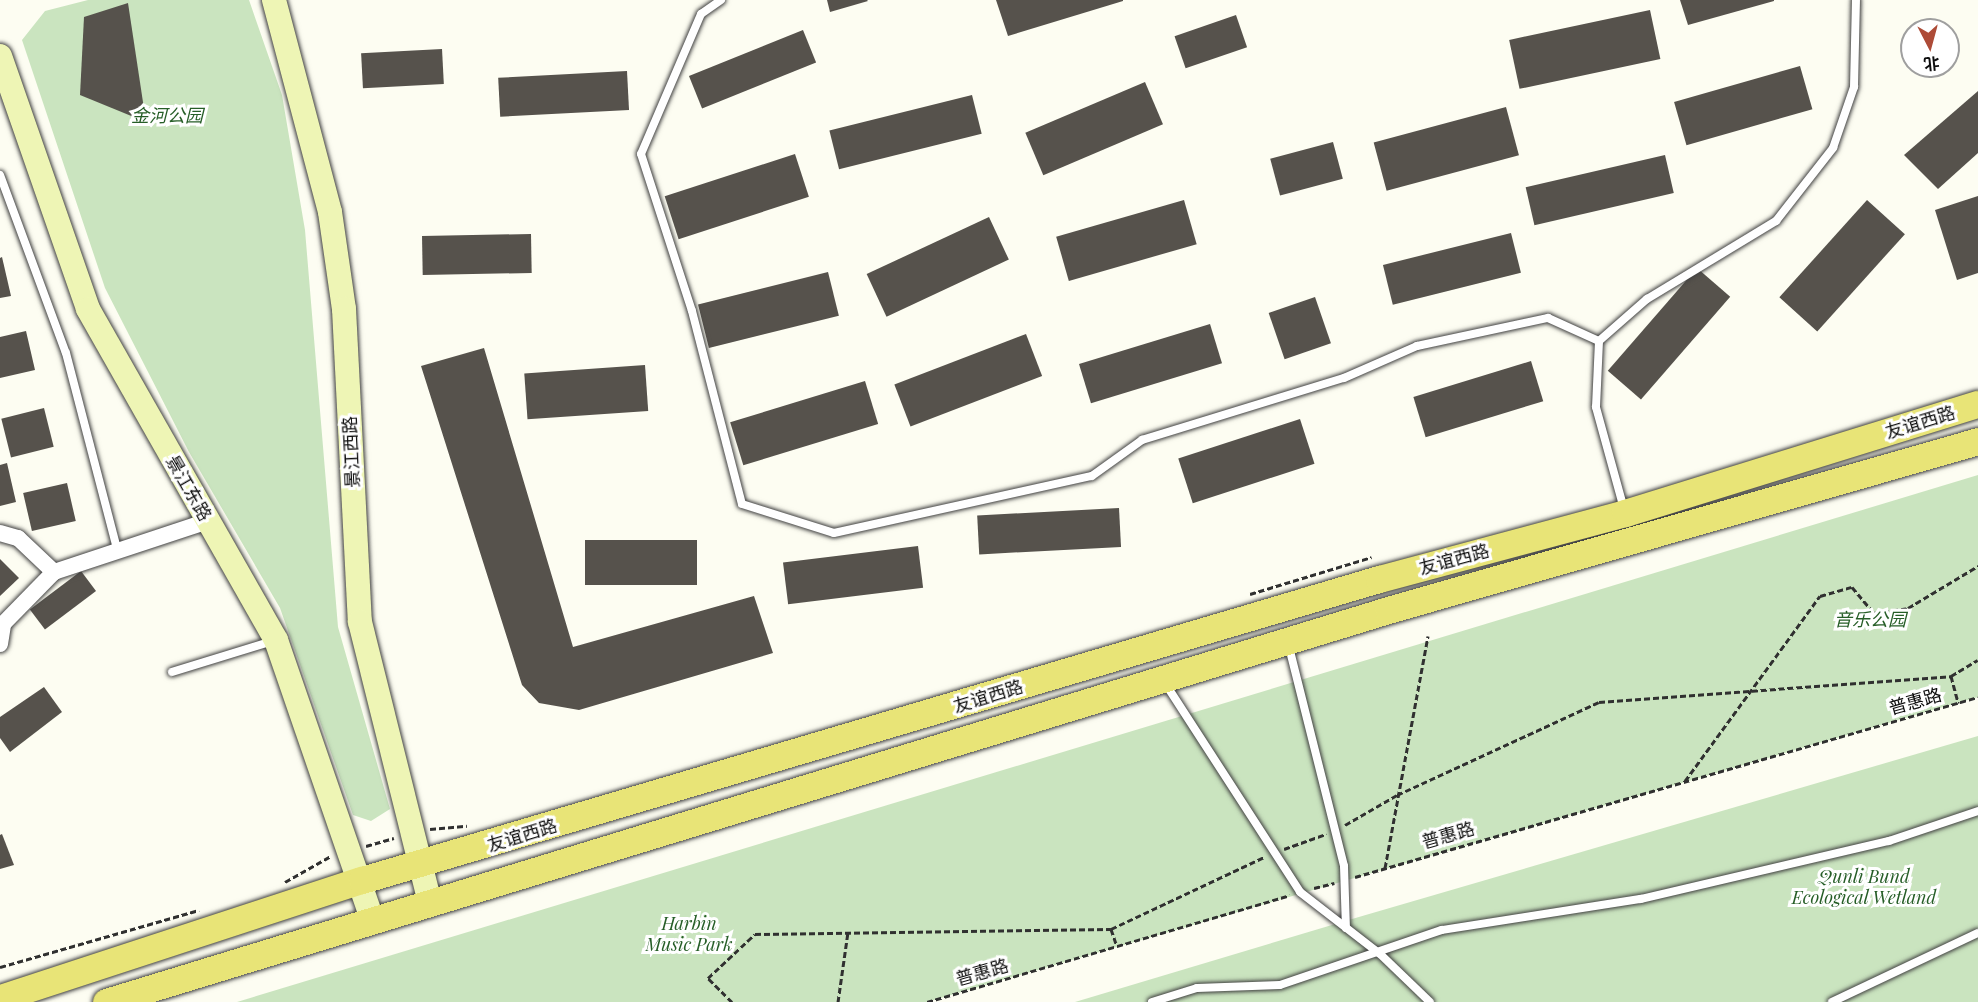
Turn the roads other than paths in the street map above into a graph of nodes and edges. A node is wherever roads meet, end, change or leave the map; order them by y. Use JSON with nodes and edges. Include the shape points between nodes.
{"nodes":[{"id":1,"x":274,"y":0,"type":"edge"},
{"id":2,"x":721,"y":0,"type":"edge"},
{"id":3,"x":1856,"y":0,"type":"edge"},
{"id":4,"x":0,"y":56,"type":"edge"},
{"id":5,"x":0,"y":175,"type":"edge"},
{"id":6,"x":1599,"y":341,"type":"junction"},
{"id":7,"x":1978,"y":404,"type":"edge"},
{"id":8,"x":1978,"y":441,"type":"edge"},
{"id":9,"x":1625,"y":513,"type":"junction"},
{"id":10,"x":208,"y":521,"type":"junction"},
{"id":11,"x":0,"y":533,"type":"edge"},
{"id":12,"x":117,"y":549,"type":"junction"},
{"id":13,"x":54,"y":572,"type":"junction"},
{"id":14,"x":276,"y":640,"type":"junction"},
{"id":15,"x":1287,"y":640,"type":"junction"},
{"id":16,"x":0,"y":644,"type":"edge"},
{"id":17,"x":172,"y":672,"type":"dead end"},
{"id":18,"x":1162,"y":678,"type":"junction"},
{"id":19,"x":1978,"y":811,"type":"edge"},
{"id":20,"x":420,"y":866,"type":"junction"},
{"id":21,"x":362,"y":880,"type":"junction"},
{"id":22,"x":430,"y":903,"type":"junction"},
{"id":23,"x":373,"y":922,"type":"junction"},
{"id":24,"x":1347,"y":928,"type":"junction"},
{"id":25,"x":1978,"y":933,"type":"edge"},
{"id":26,"x":1380,"y":954,"type":"junction"},
{"id":27,"x":0,"y":998,"type":"edge"},
{"id":28,"x":106,"y":1002,"type":"edge"},
{"id":29,"x":1152,"y":1002,"type":"edge"},
{"id":30,"x":1430,"y":1002,"type":"edge"},
{"id":31,"x":1832,"y":1002,"type":"edge"}],
"edges":[{"from":1,"to":20,"type":"main road","name":"景江西路","via":[[330,212],[344,309],[360,622]]},
{"from":2,"to":6,"type":"lane","via":[[701,14],[641,154],[692,311],[742,504],[834,533],[1092,476],[1142,440],[1344,378],[1417,346],[1548,318]]},
{"from":3,"to":6,"type":"lane","via":[[1854,87],[1833,148],[1776,221],[1647,299]]},
{"from":4,"to":10,"type":"main road","name":"景江东路","via":[[88,309]]},
{"from":5,"to":12,"type":"lane","via":[[66,353]]},
{"from":6,"to":9,"type":"lane","via":[[1596,407]]},
{"from":7,"to":9,"type":"main road","name":"友谊西路"},
{"from":8,"to":15,"type":"main road","name":"友谊西路"},
{"from":9,"to":20,"type":"main road","name":"友谊西路","via":[[1367,583]]},
{"from":10,"to":12,"type":"street"},
{"from":10,"to":14,"type":"main road","name":"景江东路"},
{"from":11,"to":13,"type":"street","via":[[18,538]]},
{"from":12,"to":13,"type":"street"},
{"from":13,"to":16,"type":"street","via":[[3,624]]},
{"from":14,"to":17,"type":"lane"},
{"from":14,"to":21,"type":"main road","name":"景江东路"},
{"from":15,"to":18,"type":"main road","name":"友谊西路"},
{"from":15,"to":24,"type":"lane","via":[[1345,880]]},
{"from":18,"to":22,"type":"main road","name":"友谊西路"},
{"from":18,"to":24,"type":"lane","via":[[1300,892]]},
{"from":19,"to":26,"type":"lane","via":[[1889,841],[1641,899],[1442,930]]},
{"from":20,"to":21,"type":"main road","name":"友谊西路"},
{"from":20,"to":22,"type":"main road","name":"景江西路"},
{"from":21,"to":23,"type":"main road","name":"景江东路"},
{"from":21,"to":27,"type":"main road","name":"友谊西路"},
{"from":22,"to":23,"type":"main road","name":"友谊西路"},
{"from":23,"to":28,"type":"main road","name":"友谊西路"},
{"from":24,"to":26,"type":"lane"},
{"from":25,"to":31,"type":"lane"},
{"from":26,"to":29,"type":"lane","via":[[1280,985],[1197,988]]},
{"from":26,"to":30,"type":"lane"}]}
